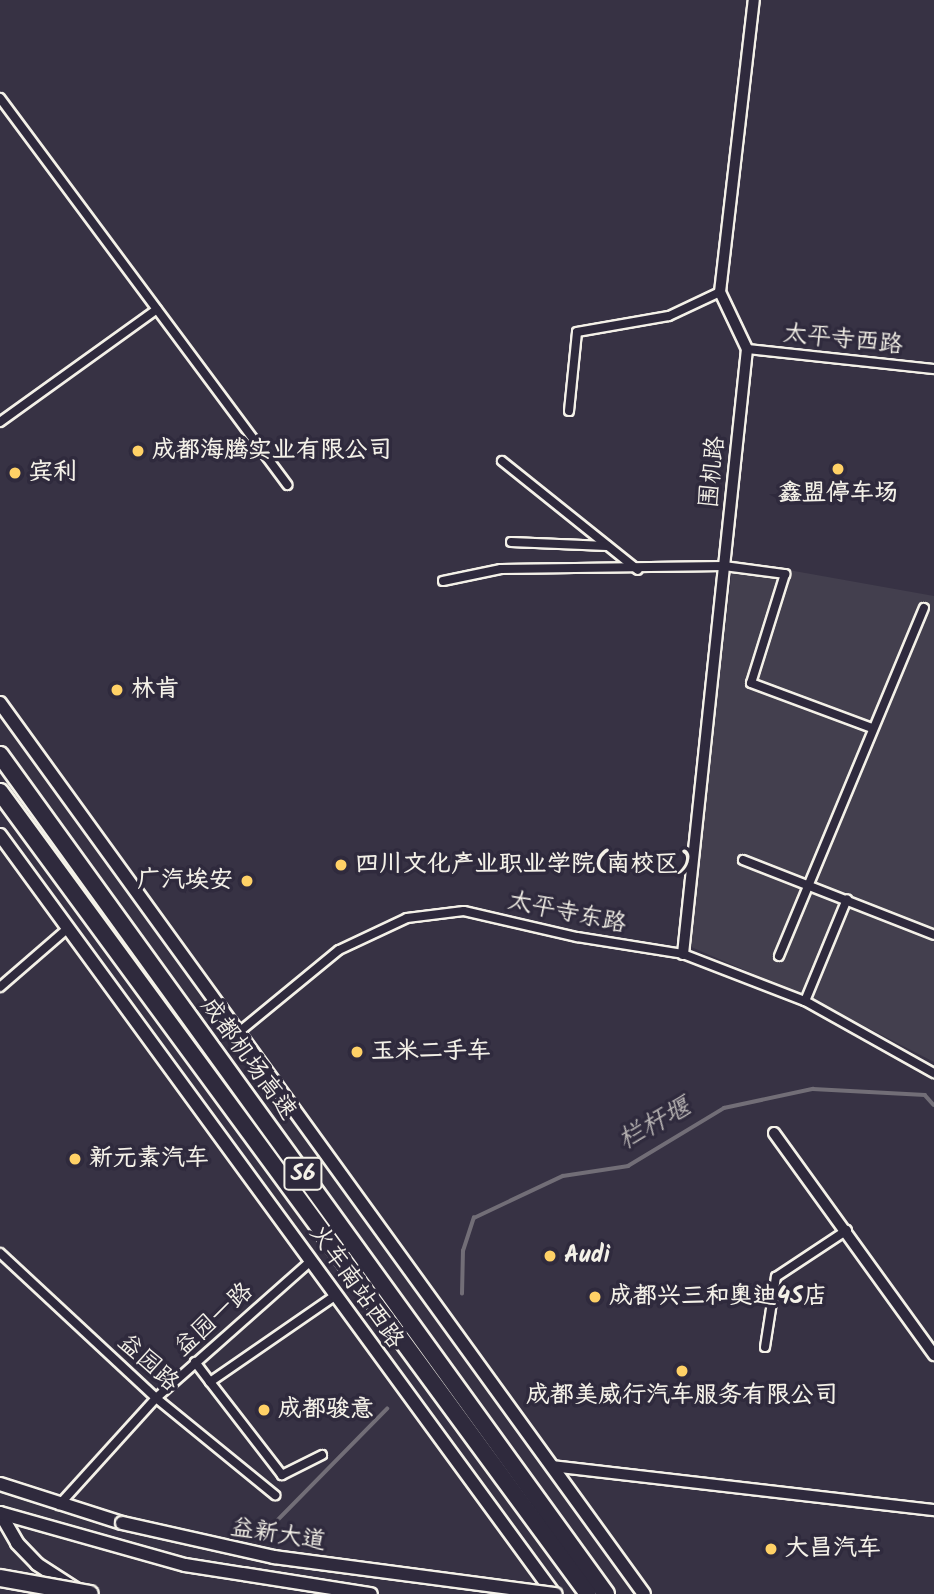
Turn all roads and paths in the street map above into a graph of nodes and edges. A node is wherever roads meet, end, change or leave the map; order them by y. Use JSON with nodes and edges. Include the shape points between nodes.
{"nodes":[{"id":1,"x":754,"y":0,"type":"edge"},
{"id":2,"x":0,"y":98,"type":"edge"},
{"id":3,"x":720,"y":292,"type":"junction"},
{"id":4,"x":157,"y":309,"type":"junction"},
{"id":5,"x":747,"y":348,"type":"junction"},
{"id":6,"x":934,"y":369,"type":"edge"},
{"id":7,"x":569,"y":411,"type":"dead end"},
{"id":8,"x":0,"y":422,"type":"edge"},
{"id":9,"x":502,"y":461,"type":"dead end"},
{"id":10,"x":288,"y":485,"type":"dead end"},
{"id":11,"x":511,"y":542,"type":"dead end"},
{"id":12,"x":607,"y":546,"type":"junction"},
{"id":13,"x":724,"y":566,"type":"junction"},
{"id":14,"x":638,"y":570,"type":"junction"},
{"id":15,"x":443,"y":581,"type":"dead end"},
{"id":16,"x":924,"y":608,"type":"dead end"},
{"id":17,"x":0,"y":703,"type":"edge"},
{"id":18,"x":872,"y":727,"type":"junction"},
{"id":19,"x":0,"y":755,"type":"edge"},
{"id":20,"x":0,"y":792,"type":"edge"},
{"id":21,"x":0,"y":835,"type":"edge"},
{"id":22,"x":743,"y":860,"type":"dead end"},
{"id":23,"x":809,"y":883,"type":"junction"},
{"id":24,"x":847,"y":899,"type":"junction"},
{"id":25,"x":68,"y":928,"type":"junction"},
{"id":26,"x":934,"y":935,"type":"edge"},
{"id":27,"x":683,"y":954,"type":"junction"},
{"id":28,"x":779,"y":956,"type":"dead end"},
{"id":29,"x":0,"y":987,"type":"edge"},
{"id":30,"x":805,"y":1001,"type":"junction"},
{"id":31,"x":239,"y":1032,"type":"junction"},
{"id":32,"x":934,"y":1073,"type":"edge"},
{"id":33,"x":774,"y":1133,"type":"dead end"},
{"id":34,"x":847,"y":1230,"type":"junction"},
{"id":35,"x":0,"y":1253,"type":"edge"},
{"id":36,"x":312,"y":1260,"type":"junction"},
{"id":37,"x":336,"y":1295,"type":"junction"},
{"id":38,"x":765,"y":1348,"type":"dead end"},
{"id":39,"x":934,"y":1355,"type":"edge"},
{"id":40,"x":195,"y":1362,"type":"junction"},
{"id":41,"x":210,"y":1382,"type":"junction"},
{"id":42,"x":156,"y":1398,"type":"junction"},
{"id":43,"x":322,"y":1455,"type":"dead end"},
{"id":44,"x":552,"y":1466,"type":"junction"},
{"id":45,"x":0,"y":1484,"type":"edge"},
{"id":46,"x":275,"y":1495,"type":"dead end"},
{"id":47,"x":59,"y":1505,"type":"junction"},
{"id":48,"x":934,"y":1510,"type":"edge"},
{"id":49,"x":0,"y":1513,"type":"edge"},
{"id":50,"x":0,"y":1578,"type":"edge"},
{"id":51,"x":84,"y":1594,"type":"edge"},
{"id":52,"x":90,"y":1594,"type":"edge"},
{"id":53,"x":371,"y":1594,"type":"edge"},
{"id":54,"x":555,"y":1594,"type":"edge"},
{"id":55,"x":588,"y":1594,"type":"edge"},
{"id":56,"x":606,"y":1594,"type":"edge"},
{"id":57,"x":644,"y":1594,"type":"edge"}],
"edges":[{"from":1,"to":3,"type":"street"},
{"from":2,"to":4,"type":"street"},
{"from":3,"to":5,"type":"street"},
{"from":3,"to":7,"type":"street","via":[[669,316],[577,332]]},
{"from":4,"to":8,"type":"street"},
{"from":4,"to":10,"type":"street"},
{"from":5,"to":6,"type":"street","name":"太平寺西路"},
{"from":5,"to":13,"type":"street","name":"围机路"},
{"from":9,"to":12,"type":"street"},
{"from":11,"to":12,"type":"street"},
{"from":12,"to":14,"type":"street"},
{"from":13,"to":14,"type":"street"},
{"from":13,"to":18,"type":"street","via":[[785,574],[751,684]]},
{"from":13,"to":27,"type":"street","name":"围机路"},
{"from":14,"to":15,"type":"street","via":[[502,569]]},
{"from":16,"to":18,"type":"street"},
{"from":17,"to":31,"type":"main road"},
{"from":18,"to":23,"type":"street"},
{"from":19,"to":56,"type":"highway","name":"成都机场高速","number":"S6"},
{"from":20,"to":55,"type":"highway","name":"成都机场高速","number":"S6"},
{"from":21,"to":25,"type":"main road","name":"火车南站西路","number":"S6"},
{"from":22,"to":23,"type":"street"},
{"from":23,"to":24,"type":"street"},
{"from":23,"to":28,"type":"street"},
{"from":24,"to":26,"type":"street"},
{"from":24,"to":30,"type":"street"},
{"from":25,"to":29,"type":"street"},
{"from":25,"to":36,"type":"main road","name":"火车南站西路","number":"S6"},
{"from":27,"to":30,"type":"street","name":"太平寺东路"},
{"from":27,"to":31,"type":"street","name":"太平寺东路","via":[[577,937],[464,911],[407,918],[339,950]]},
{"from":30,"to":32,"type":"street","name":"太平寺东路"},
{"from":31,"to":44,"type":"main road"},
{"from":33,"to":34,"type":"street"},
{"from":34,"to":38,"type":"street","via":[[776,1277]]},
{"from":34,"to":39,"type":"street"},
{"from":35,"to":42,"type":"street","name":"益园路"},
{"from":36,"to":37,"type":"main road","name":"火车南站西路","number":"S6"},
{"from":36,"to":40,"type":"street","name":"益园一路"},
{"from":37,"to":41,"type":"street"},
{"from":37,"to":54,"type":"main road","name":"火车南站西路","number":"S6"},
{"from":40,"to":41,"type":"street"},
{"from":40,"to":42,"type":"street","name":"益园一路"},
{"from":41,"to":43,"type":"street","via":[[282,1475]]},
{"from":42,"to":46,"type":"street","name":"益园路"},
{"from":42,"to":47,"type":"street","name":"益园一路"},
{"from":44,"to":48,"type":"street"},
{"from":44,"to":57,"type":"main road"},
{"from":45,"to":47,"type":"main road","name":"益新大道"},
{"from":47,"to":54,"type":"main road","name":"益新大道","bridge":true,"via":[[274,1557]]},
{"from":49,"to":51,"type":"main road","via":[[17,1543],[37,1564]]},
{"from":49,"to":53,"type":"main road","name":"益新大道","via":[[119,1550]]},
{"from":50,"to":52,"type":"highway","bridge":true}]}
